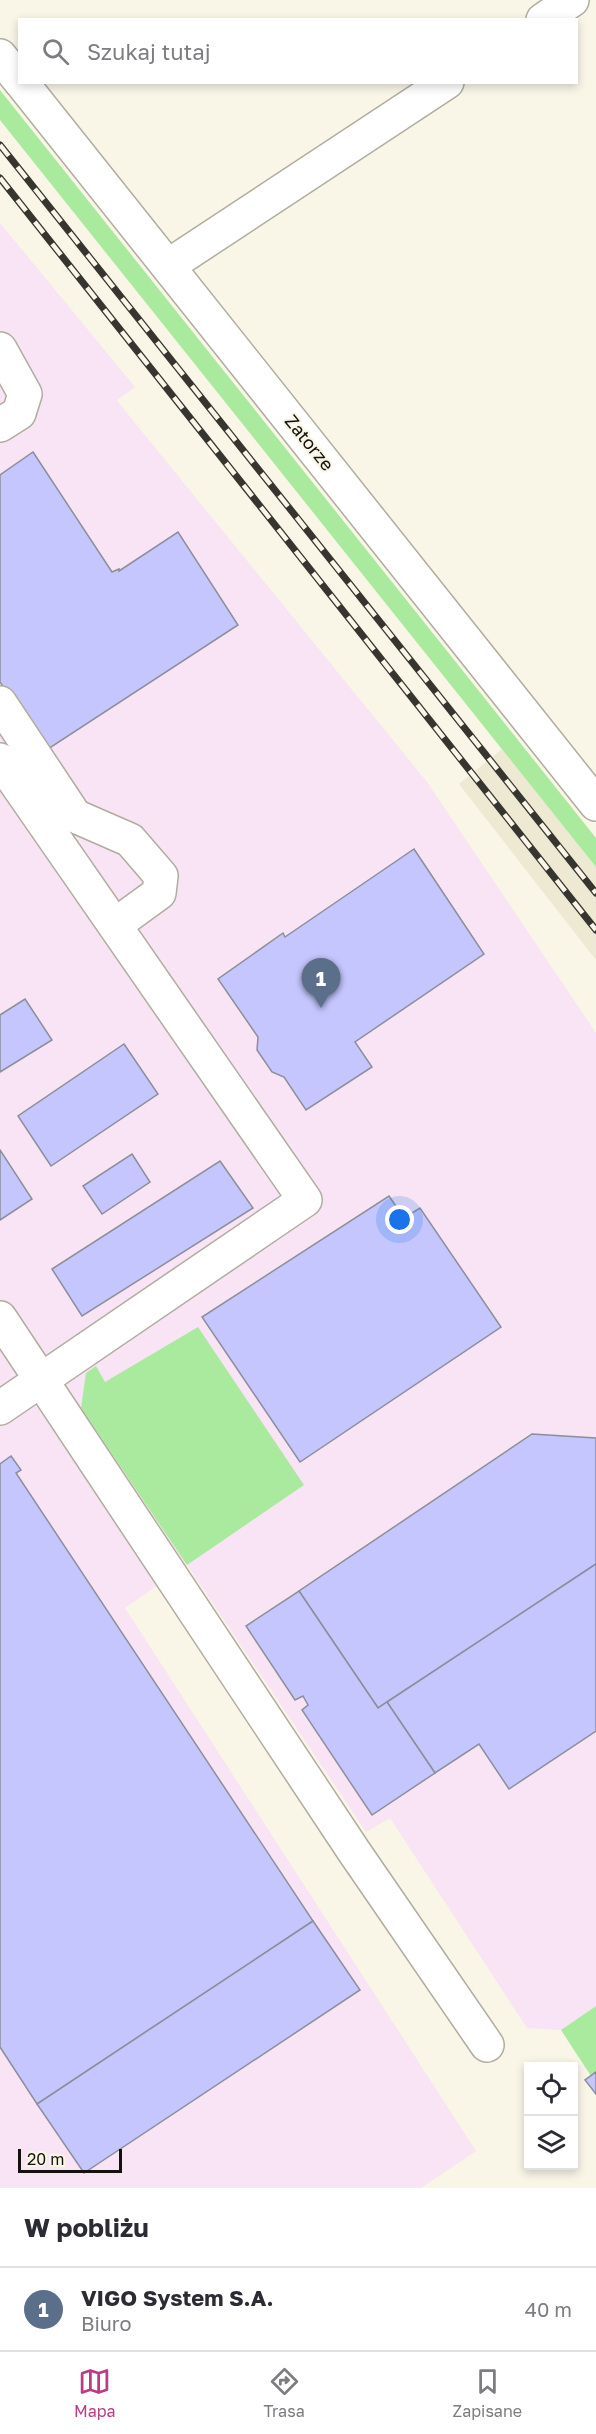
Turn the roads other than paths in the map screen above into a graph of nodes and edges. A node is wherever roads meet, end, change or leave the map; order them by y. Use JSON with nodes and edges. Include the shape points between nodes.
{"nodes":[{"id":1,"x":572,"y":0,"type":"edge"},
{"id":2,"x":546,"y":18,"type":"edge"},
{"id":3,"x":0,"y":56,"type":"edge"},
{"id":4,"x":18,"y":79,"type":"edge"},
{"id":5,"x":22,"y":84,"type":"edge"},
{"id":6,"x":444,"y":84,"type":"edge"},
{"id":7,"x":168,"y":266,"type":"junction"},
{"id":8,"x":0,"y":349,"type":"edge"},
{"id":9,"x":0,"y":425,"type":"edge"},
{"id":10,"x":0,"y":704,"type":"edge"},
{"id":11,"x":0,"y":760,"type":"edge"},
{"id":12,"x":596,"y":804,"type":"edge"},
{"id":13,"x":115,"y":925,"type":"junction"},
{"id":14,"x":0,"y":1318,"type":"edge"},
{"id":15,"x":42,"y":1381,"type":"junction"},
{"id":16,"x":0,"y":1408,"type":"edge"},
{"id":17,"x":487,"y":2045,"type":"dead end"}],
"edges":[{"from":1,"to":2,"type":"street"},
{"from":3,"to":4,"type":"street","name":"Zatorze"},
{"from":5,"to":7,"type":"street","name":"Zatorze"},
{"from":6,"to":7,"type":"street"},
{"from":7,"to":12,"type":"street","name":"Zatorze"},
{"from":8,"to":9,"type":"street","via":[[25,394],[19,413]]},
{"from":10,"to":13,"type":"street","via":[[75,816],[130,840],[161,876],[159,893]]},
{"from":11,"to":13,"type":"street"},
{"from":13,"to":15,"type":"street","via":[[305,1200]]},
{"from":14,"to":15,"type":"street"},
{"from":15,"to":16,"type":"street"},
{"from":15,"to":17,"type":"street"}]}
